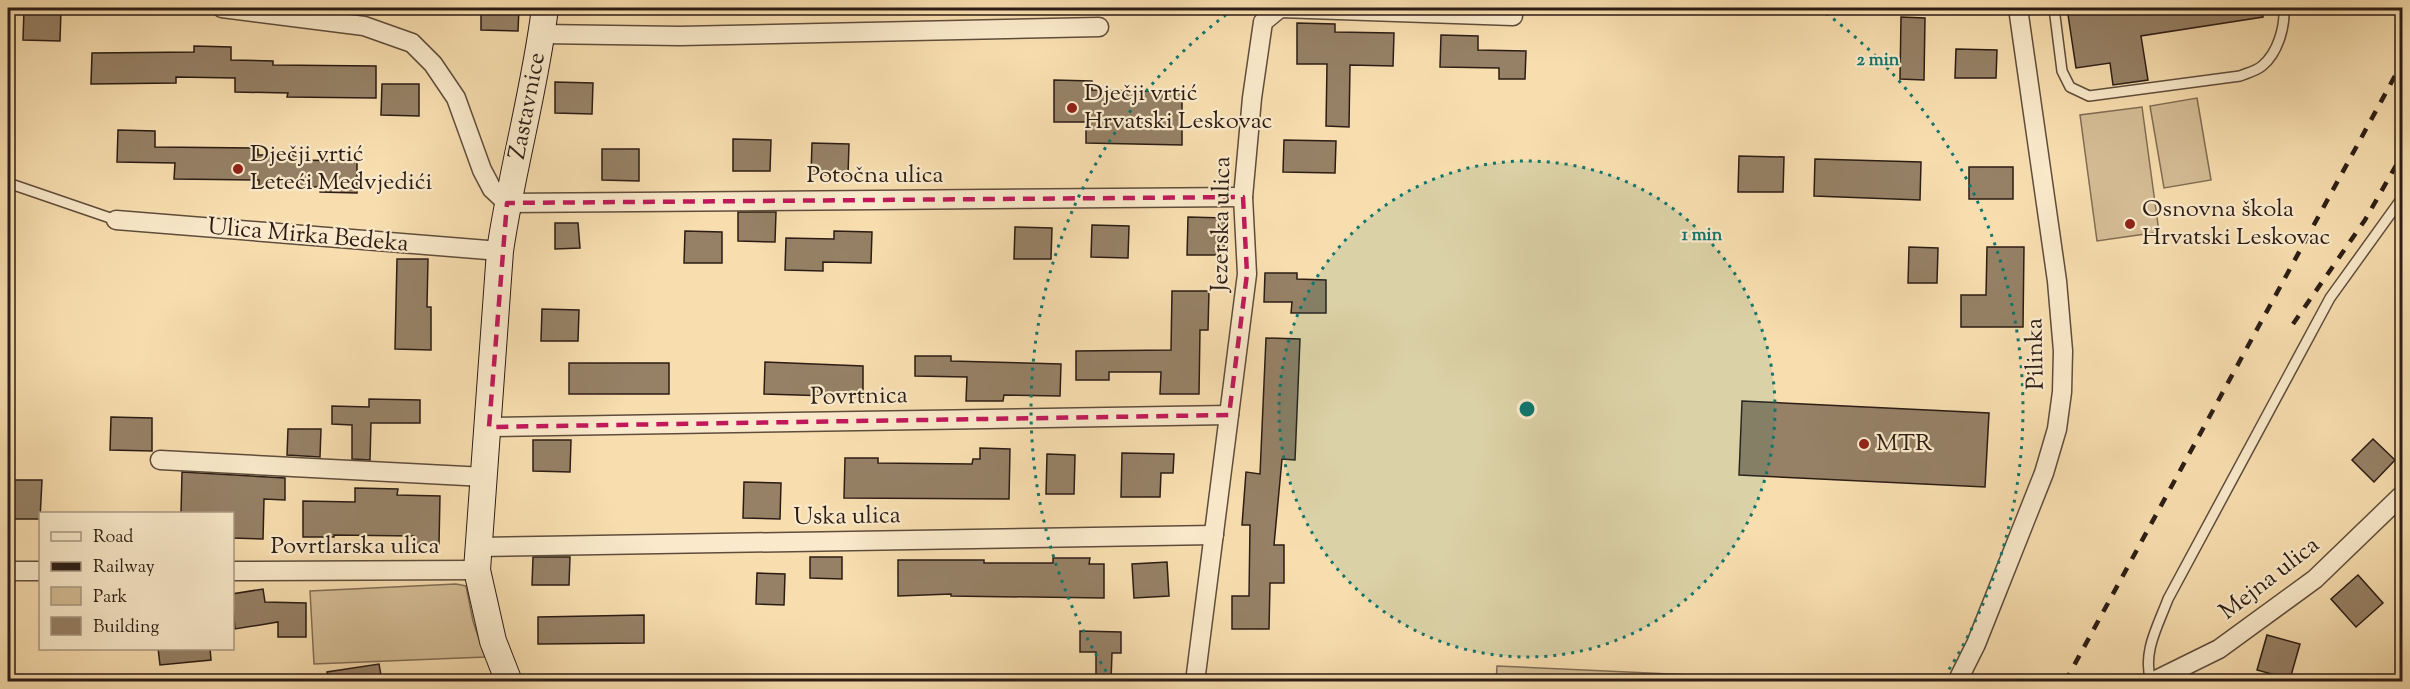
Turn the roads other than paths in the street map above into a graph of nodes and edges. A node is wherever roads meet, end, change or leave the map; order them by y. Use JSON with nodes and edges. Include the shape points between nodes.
{"nodes":[{"id":1,"x":222,"y":8,"type":"edge"},
{"id":2,"x":545,"y":8,"type":"edge"},
{"id":3,"x":2018,"y":8,"type":"edge"},
{"id":4,"x":2054,"y":8,"type":"edge"},
{"id":5,"x":2284,"y":8,"type":"edge"},
{"id":6,"x":1513,"y":16,"type":"dead end"},
{"id":7,"x":1099,"y":27,"type":"dead end"},
{"id":8,"x":542,"y":34,"type":"junction"},
{"id":9,"x":8,"y":183,"type":"edge"},
{"id":10,"x":1243,"y":198,"type":"junction"},
{"id":11,"x":2403,"y":198,"type":"edge"},
{"id":12,"x":507,"y":203,"type":"junction"},
{"id":13,"x":116,"y":220,"type":"joint"},
{"id":14,"x":500,"y":251,"type":"junction"},
{"id":15,"x":1229,"y":415,"type":"junction"},
{"id":16,"x":489,"y":427,"type":"junction"},
{"id":17,"x":160,"y":460,"type":"dead end"},
{"id":18,"x":485,"y":477,"type":"junction"},
{"id":19,"x":2403,"y":495,"type":"edge"},
{"id":20,"x":1214,"y":535,"type":"junction"},
{"id":21,"x":479,"y":558,"type":"junction"},
{"id":22,"x":39,"y":571,"type":"edge"},
{"id":23,"x":234,"y":571,"type":"edge"},
{"id":24,"x":8,"y":572,"type":"edge"},
{"id":25,"x":509,"y":681,"type":"edge"},
{"id":26,"x":1195,"y":681,"type":"edge"},
{"id":27,"x":1957,"y":681,"type":"edge"},
{"id":28,"x":2151,"y":681,"type":"edge"}],
"edges":[{"from":1,"to":12,"type":"street","via":[[364,26],[412,43],[433,64],[456,98],[482,170],[492,189]]},
{"from":2,"to":8,"type":"main road","name":"Zastavnice"},
{"from":3,"to":27,"type":"street","name":"Pilinka","via":[[2057,280],[2062,392],[2057,429],[2044,473],[1976,644]]},
{"from":4,"to":5,"type":"lane","via":[[2062,71],[2070,87],[2089,96],[2240,76],[2262,67],[2273,53],[2285,22]]},
{"from":6,"to":10,"type":"street","name":"Jezerska ulica","via":[[1280,8],[1263,22]]},
{"from":7,"to":8,"type":"street","via":[[680,36]]},
{"from":8,"to":12,"type":"main road","name":"Zastavnice"},
{"from":9,"to":13,"type":"lane"},
{"from":10,"to":12,"type":"street","name":"Potočna ulica"},
{"from":10,"to":15,"type":"street","name":"Jezerska ulica","via":[[1247,274]]},
{"from":11,"to":28,"type":"lane","via":[[2330,298],[2169,598],[2148,648]]},
{"from":12,"to":14,"type":"main road"},
{"from":13,"to":14,"type":"street","name":"Ulica Mirka Bedeka"},
{"from":14,"to":16,"type":"main road"},
{"from":15,"to":16,"type":"street","name":"Povrtnica"},
{"from":15,"to":20,"type":"street","name":"Jezerska ulica"},
{"from":16,"to":18,"type":"main road"},
{"from":17,"to":18,"type":"street"},
{"from":18,"to":21,"type":"main road"},
{"from":19,"to":28,"type":"street","name":"Mejna ulica","via":[[2315,579],[2219,649]]},
{"from":20,"to":21,"type":"street","name":"Uska ulica"},
{"from":20,"to":26,"type":"street","name":"Jezerska ulica"},
{"from":21,"to":23,"type":"street","name":"Povrtlarska ulica"},
{"from":21,"to":25,"type":"main road","via":[[493,641]]},
{"from":22,"to":24,"type":"street"}]}
